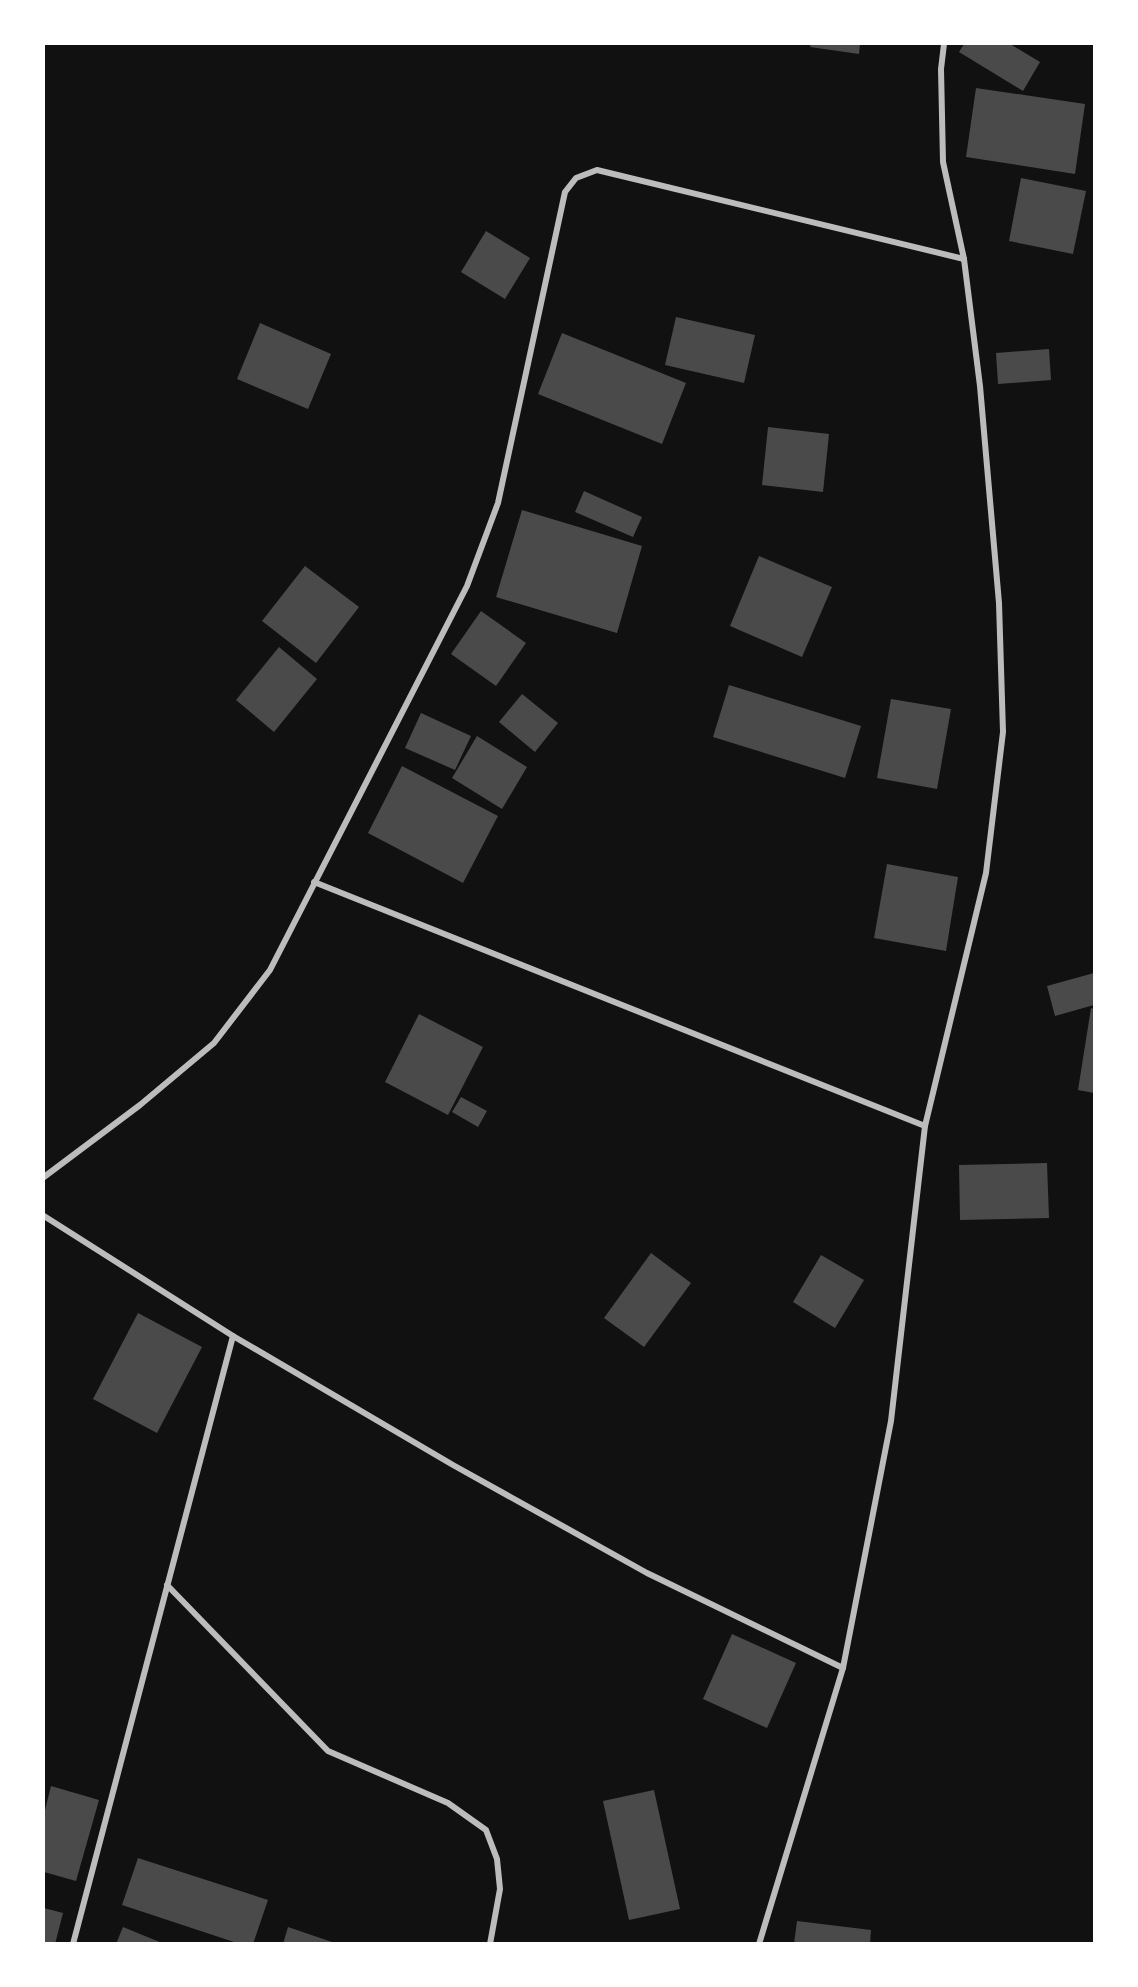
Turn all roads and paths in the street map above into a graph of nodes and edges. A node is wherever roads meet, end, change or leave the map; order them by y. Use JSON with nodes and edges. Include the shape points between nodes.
{"nodes":[{"id":1,"x":944,"y":44,"type":"edge"},
{"id":2,"x":964,"y":259,"type":"junction"},
{"id":3,"x":314,"y":882,"type":"junction"},
{"id":4,"x":925,"y":1126,"type":"junction"},
{"id":5,"x":44,"y":1177,"type":"edge"},
{"id":6,"x":44,"y":1216,"type":"edge"},
{"id":7,"x":233,"y":1336,"type":"junction"},
{"id":8,"x":167,"y":1585,"type":"junction"},
{"id":9,"x":843,"y":1668,"type":"junction"},
{"id":10,"x":72,"y":1944,"type":"edge"},
{"id":11,"x":490,"y":1944,"type":"edge"},
{"id":12,"x":759,"y":1944,"type":"edge"}],
"edges":[{"from":1,"to":2,"type":"street","via":[[943,162]]},
{"from":2,"to":3,"type":"street","via":[[597,170],[576,178],[566,192],[498,503],[467,586]]},
{"from":2,"to":4,"type":"street","via":[[980,386],[999,603],[1003,732],[986,873]]},
{"from":3,"to":4,"type":"street"},
{"from":3,"to":5,"type":"street","via":[[270,970],[214,1043]]},
{"from":4,"to":9,"type":"street","via":[[891,1421]]},
{"from":6,"to":7,"type":"street"},
{"from":7,"to":8,"type":"street"},
{"from":7,"to":9,"type":"street","via":[[647,1573]]},
{"from":8,"to":10,"type":"street"},
{"from":8,"to":11,"type":"street","via":[[328,1751],[448,1803],[486,1830],[497,1859],[500,1889]]},
{"from":9,"to":12,"type":"street"}]}
